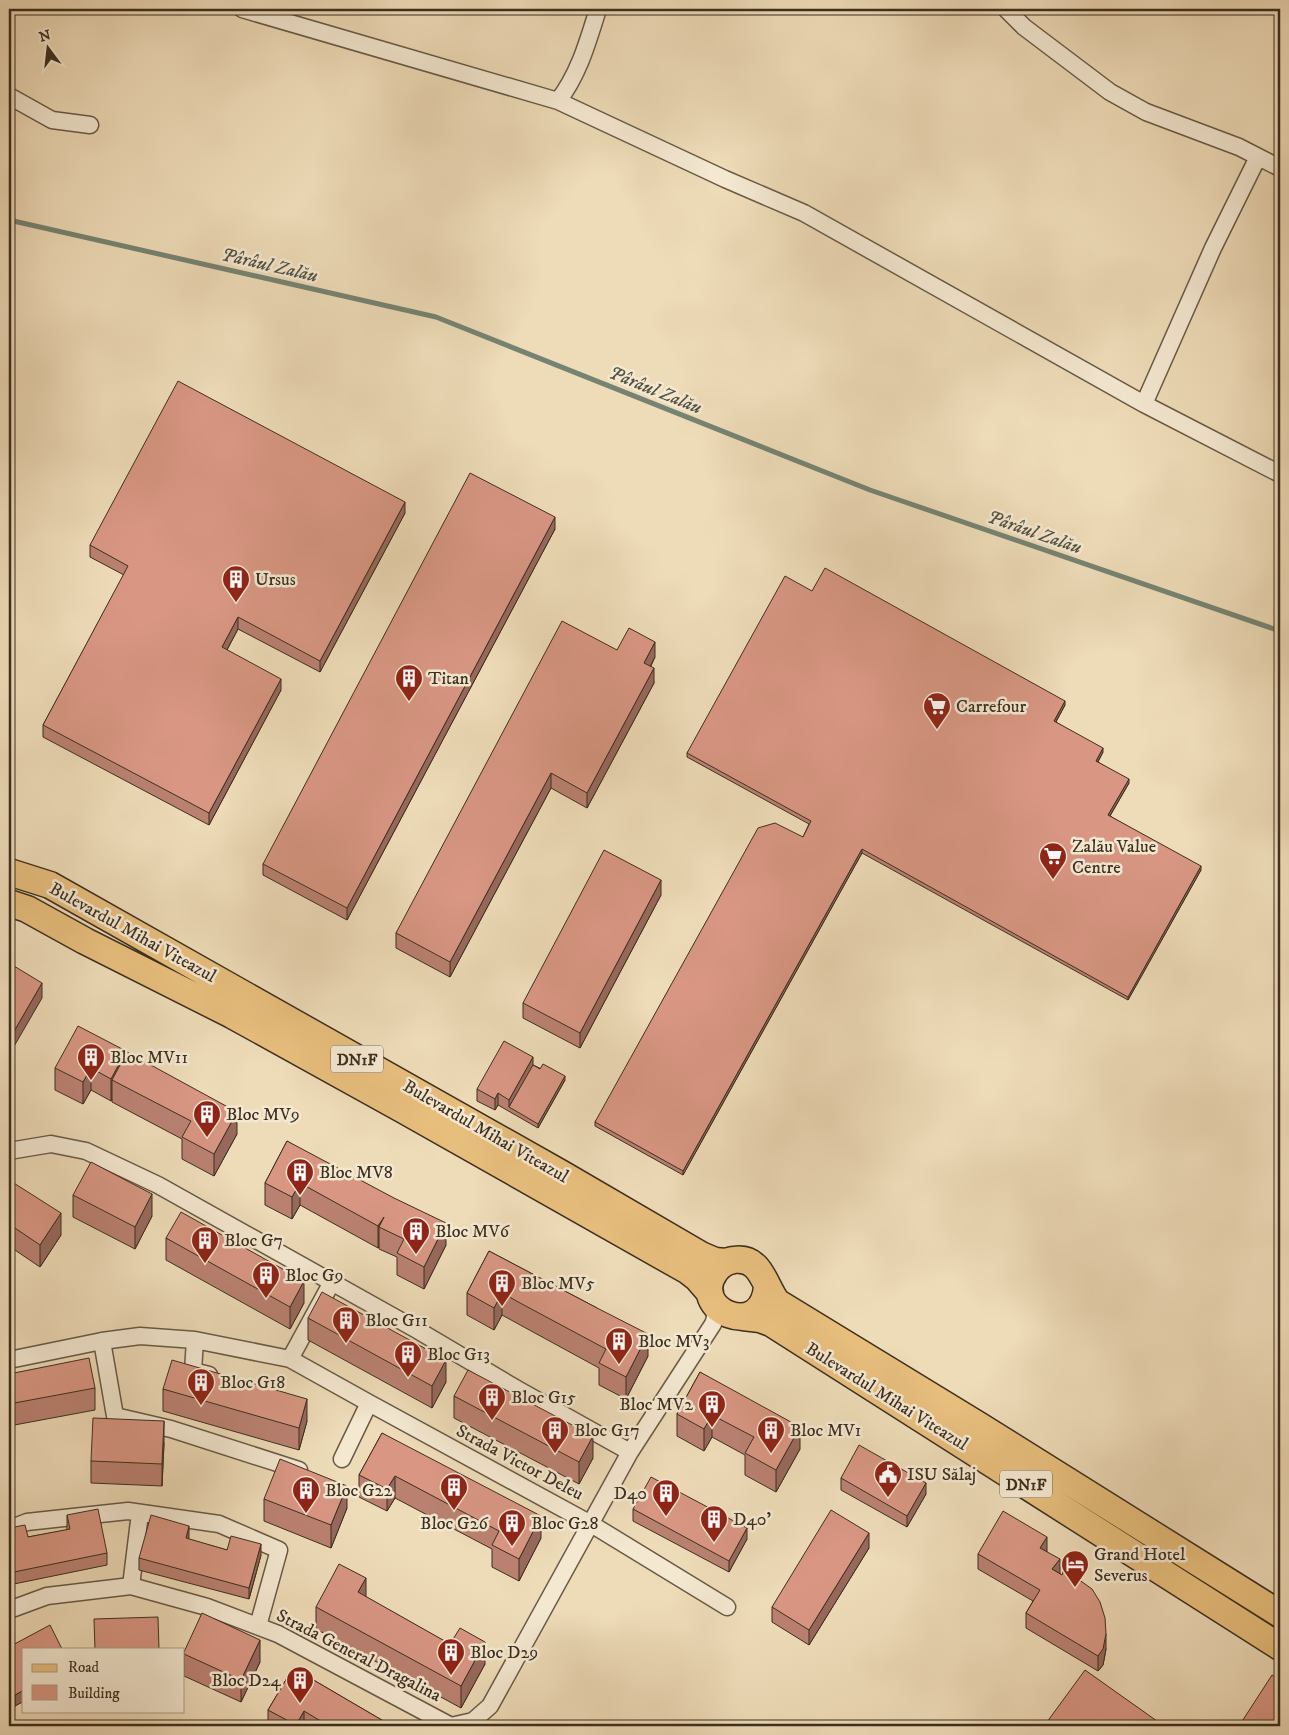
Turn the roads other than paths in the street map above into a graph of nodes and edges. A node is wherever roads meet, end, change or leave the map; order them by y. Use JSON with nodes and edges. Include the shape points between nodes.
{"nodes":[{"id":1,"x":242,"y":9,"type":"edge"},
{"id":2,"x":598,"y":9,"type":"edge"},
{"id":3,"x":1006,"y":9,"type":"edge"},
{"id":4,"x":9,"y":96,"type":"edge"},
{"id":5,"x":558,"y":101,"type":"junction"},
{"id":6,"x":90,"y":125,"type":"dead end"},
{"id":7,"x":1258,"y":157,"type":"junction"},
{"id":8,"x":1280,"y":168,"type":"edge"},
{"id":9,"x":1144,"y":404,"type":"junction"},
{"id":10,"x":1280,"y":474,"type":"edge"},
{"id":11,"x":9,"y":872,"type":"edge"},
{"id":12,"x":9,"y":903,"type":"edge"},
{"id":13,"x":9,"y":1151,"type":"edge"},
{"id":14,"x":726,"y":1262,"type":"junction"},
{"id":15,"x":332,"y":1282,"type":"junction"},
{"id":16,"x":767,"y":1286,"type":"junction"},
{"id":17,"x":722,"y":1311,"type":"junction"},
{"id":18,"x":194,"y":1340,"type":"junction"},
{"id":19,"x":102,"y":1341,"type":"junction"},
{"id":20,"x":13,"y":1355,"type":"edge"},
{"id":21,"x":290,"y":1359,"type":"junction"},
{"id":22,"x":221,"y":1379,"type":"edge"},
{"id":23,"x":369,"y":1404,"type":"junction"},
{"id":24,"x":974,"y":1437,"type":"junction"},
{"id":25,"x":630,"y":1452,"type":"junction"},
{"id":26,"x":342,"y":1459,"type":"dead end"},
{"id":27,"x":313,"y":1475,"type":"edge"},
{"id":28,"x":140,"y":1513,"type":"junction"},
{"id":29,"x":591,"y":1524,"type":"junction"},
{"id":30,"x":9,"y":1529,"type":"edge"},
{"id":31,"x":132,"y":1586,"type":"junction"},
{"id":32,"x":1244,"y":1592,"type":"junction"},
{"id":33,"x":727,"y":1606,"type":"dead end"},
{"id":34,"x":9,"y":1610,"type":"edge"},
{"id":35,"x":1229,"y":1614,"type":"junction"},
{"id":36,"x":1280,"y":1614,"type":"edge"},
{"id":37,"x":258,"y":1626,"type":"junction"},
{"id":38,"x":1280,"y":1647,"type":"edge"}],
"edges":[{"from":1,"to":5,"type":"street"},
{"from":2,"to":5,"type":"street","via":[[570,85]]},
{"from":3,"to":7,"type":"street","via":[[1110,92],[1146,112]]},
{"from":4,"to":6,"type":"street","via":[[52,120]]},
{"from":5,"to":9,"type":"street","via":[[804,213]]},
{"from":7,"to":8,"type":"street"},
{"from":7,"to":9,"type":"street","via":[[1213,248]]},
{"from":9,"to":10,"type":"street"},
{"from":11,"to":14,"type":"main road","name":"Bulevardul Mihai Viteazul","number":"DN1F","via":[[50,885],[701,1255]]},
{"from":12,"to":17,"type":"main road","name":"Bulevardul Mihai Viteazul","number":"DN1F","via":[[27,909],[232,1015],[688,1271],[702,1283]]},
{"from":13,"to":15,"type":"street","via":[[51,1144],[86,1151],[158,1184]]},
{"from":14,"to":16,"type":"main road","name":"Bulevardul Mihai Viteazul","number":"DN1F","via":[[740,1260],[753,1264]]},
{"from":14,"to":17,"type":"main road","via":[[712,1275],[710,1284]]},
{"from":15,"to":21,"type":"street"},
{"from":15,"to":25,"type":"street"},
{"from":16,"to":17,"type":"main road","via":[[763,1302],[751,1314]]},
{"from":16,"to":24,"type":"main road","name":"Bulevardul Mihai Viteazul","number":"DN1F","via":[[777,1302]]},
{"from":17,"to":24,"type":"main road","name":"Bulevardul Mihai Viteazul","number":"DN1F","via":[[771,1323]]},
{"from":17,"to":25,"type":"street","name":"Strada General Dragalina"},
{"from":18,"to":19,"type":"street","name":"Strada Victor Deleu","via":[[140,1336]]},
{"from":18,"to":21,"type":"street","name":"Strada Victor Deleu"},
{"from":18,"to":22,"type":"street","via":[[193,1371]]},
{"from":19,"to":20,"type":"street","name":"Strada Victor Deleu"},
{"from":19,"to":27,"type":"street","via":[[115,1416],[171,1429]]},
{"from":21,"to":23,"type":"street","name":"Strada Victor Deleu"},
{"from":23,"to":26,"type":"street"},
{"from":23,"to":29,"type":"street","name":"Strada Victor Deleu"},
{"from":24,"to":32,"type":"main road","name":"Bulevardul Mihai Viteazul","number":"DN1F"},
{"from":24,"to":35,"type":"main road","name":"Bulevardul Mihai Viteazul","number":"DN1F"},
{"from":25,"to":29,"type":"street","name":"Strada General Dragalina"},
{"from":28,"to":30,"type":"street","via":[[128,1511],[27,1522]]},
{"from":28,"to":31,"type":"street"},
{"from":28,"to":37,"type":"street","via":[[219,1524],[279,1550]]},
{"from":29,"to":33,"type":"street","name":"Strada Victor Deleu"},
{"from":29,"to":37,"type":"street","name":"Strada General Dragalina","via":[[490,1706],[473,1721],[452,1726]]},
{"from":31,"to":34,"type":"street","name":"Strada General Dragalina","via":[[47,1596]]},
{"from":31,"to":37,"type":"street","name":"Strada General Dragalina","via":[[207,1606]]},
{"from":32,"to":35,"type":"main road"},
{"from":32,"to":36,"type":"main road","name":"Bulevardul Mihai Viteazul","number":"DN1F"},
{"from":35,"to":38,"type":"main road","name":"Bulevardul Mihai Viteazul","number":"DN1F"}]}
